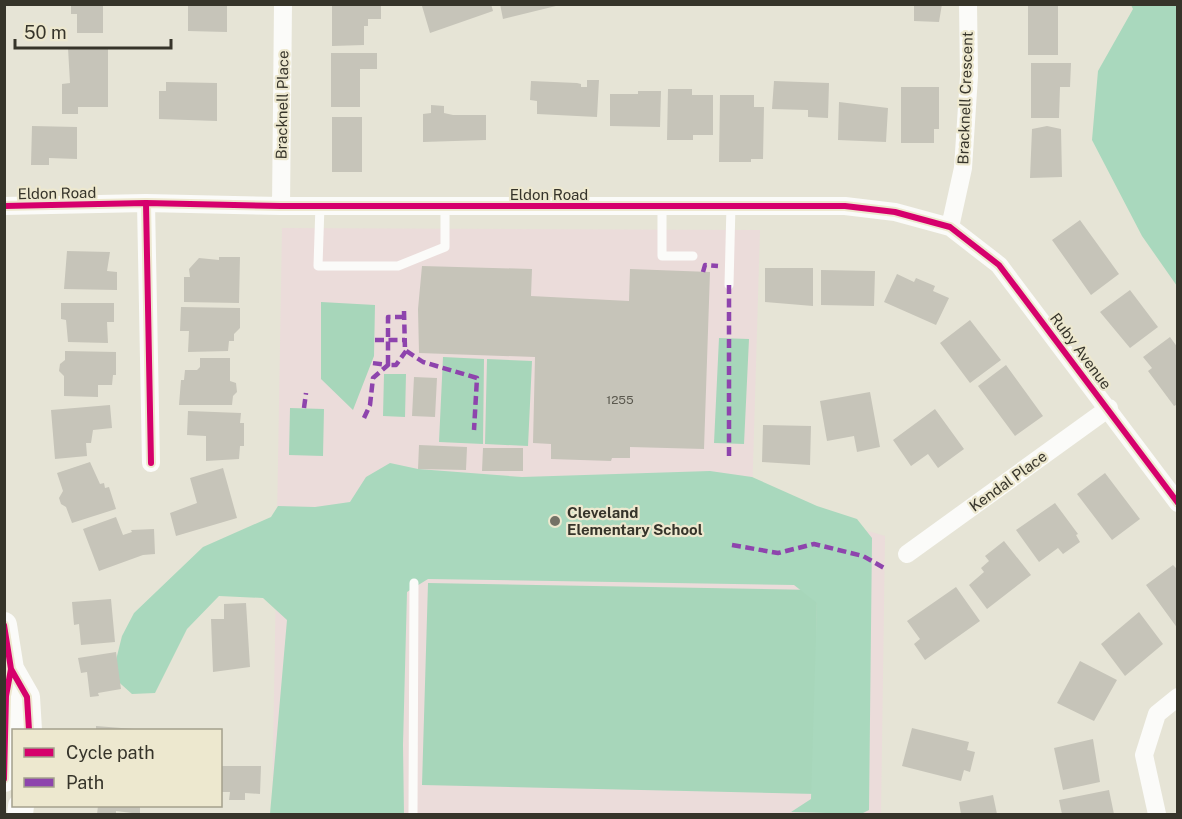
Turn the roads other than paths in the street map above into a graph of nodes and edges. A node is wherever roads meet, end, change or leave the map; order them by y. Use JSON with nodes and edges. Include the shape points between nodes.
{"nodes":[{"id":1,"x":283,"y":4,"type":"edge"},
{"id":2,"x":968,"y":4,"type":"edge"},
{"id":3,"x":146,"y":203,"type":"junction"},
{"id":4,"x":320,"y":205,"type":"junction"},
{"id":5,"x":662,"y":205,"type":"junction"},
{"id":6,"x":731,"y":205,"type":"junction"},
{"id":7,"x":4,"y":206,"type":"edge"},
{"id":8,"x":281,"y":206,"type":"junction"},
{"id":9,"x":445,"y":206,"type":"junction"},
{"id":10,"x":950,"y":227,"type":"junction"},
{"id":11,"x":693,"y":256,"type":"dead end"},
{"id":12,"x":729,"y":285,"type":"dead end"},
{"id":13,"x":1109,"y":408,"type":"junction"},
{"id":14,"x":151,"y":463,"type":"dead end"},
{"id":15,"x":1178,"y":503,"type":"edge"},
{"id":16,"x":906,"y":554,"type":"dead end"},
{"id":17,"x":414,"y":583,"type":"dead end"},
{"id":18,"x":4,"y":625,"type":"edge"},
{"id":19,"x":11,"y":669,"type":"junction"},
{"id":20,"x":1178,"y":697,"type":"edge"},
{"id":21,"x":29,"y":729,"type":"edge"},
{"id":22,"x":5,"y":750,"type":"edge"},
{"id":23,"x":12,"y":766,"type":"edge"},
{"id":24,"x":4,"y":779,"type":"edge"},
{"id":25,"x":413,"y":814,"type":"edge"},
{"id":26,"x":1156,"y":814,"type":"edge"}],
"edges":[{"from":1,"to":8,"type":"street","name":"Bracknell Place"},
{"from":2,"to":10,"type":"street","name":"Bracknell Crescent","via":[[969,76],[963,168]]},
{"from":3,"to":7,"type":"street","name":"Eldon Road"},
{"from":3,"to":8,"type":"street","name":"Eldon Road"},
{"from":3,"to":14,"type":"street"},
{"from":4,"to":8,"type":"street","name":"Eldon Road"},
{"from":4,"to":9,"type":"street","name":"Eldon Road"},
{"from":4,"to":9,"type":"lane","via":[[318,266],[398,266],[445,247]]},
{"from":5,"to":6,"type":"street","name":"Eldon Road"},
{"from":5,"to":9,"type":"street","name":"Eldon Road"},
{"from":5,"to":11,"type":"lane","via":[[662,256]]},
{"from":6,"to":10,"type":"street","name":"Eldon Road","via":[[845,206],[895,212]]},
{"from":6,"to":12,"type":"lane"},
{"from":10,"to":13,"type":"street","name":"Ruby Avenue","via":[[999,265]]},
{"from":13,"to":15,"type":"street","name":"Ruby Avenue"},
{"from":13,"to":16,"type":"street","name":"Kendal Place"},
{"from":17,"to":25,"type":"lane"},
{"from":18,"to":19,"type":"main road"},
{"from":19,"to":21,"type":"main road","via":[[27,697]]},
{"from":19,"to":22,"type":"main road"},
{"from":20,"to":26,"type":"street","via":[[1157,714],[1144,755]]},
{"from":22,"to":23,"type":"main road"},
{"from":22,"to":24,"type":"main road"}]}
